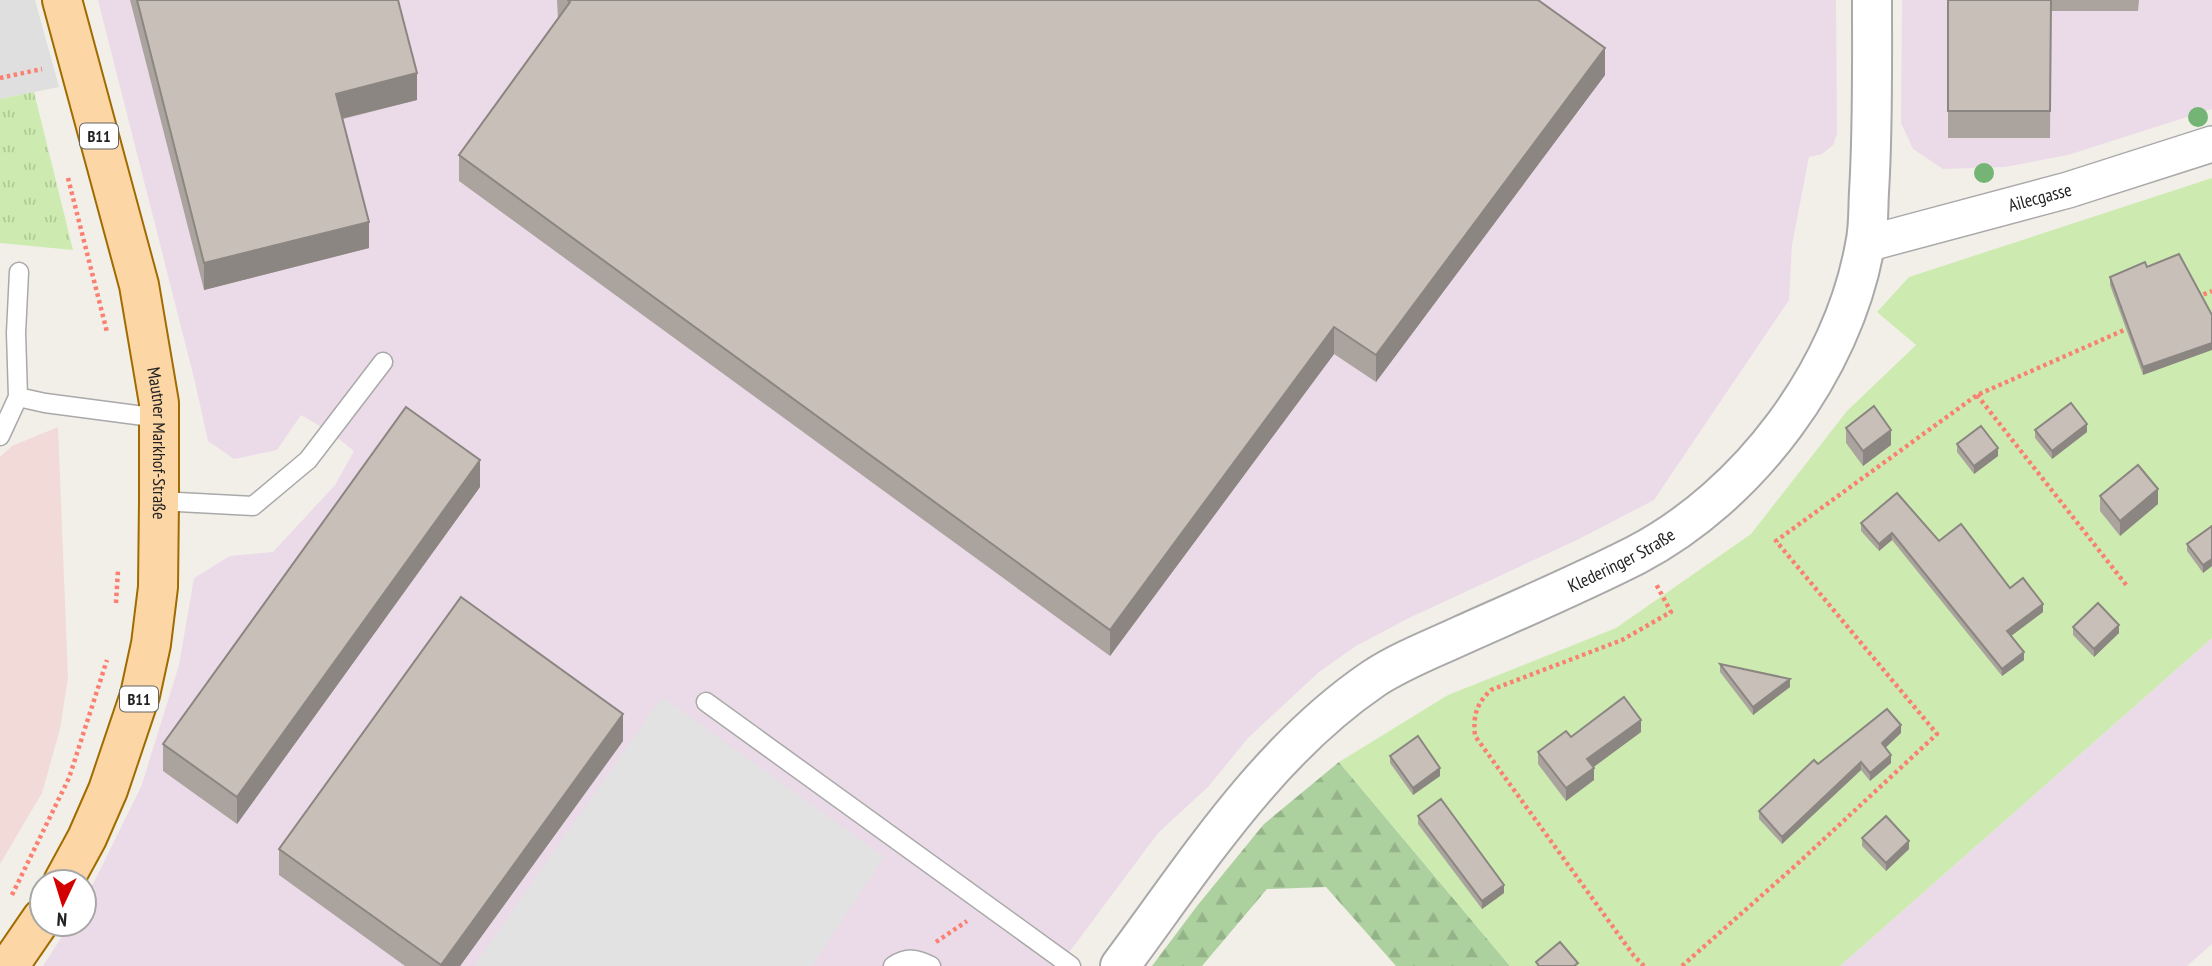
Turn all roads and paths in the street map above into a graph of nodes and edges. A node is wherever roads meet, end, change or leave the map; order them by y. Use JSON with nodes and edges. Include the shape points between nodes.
{"nodes":[{"id":1,"x":62,"y":0,"type":"edge"},
{"id":2,"x":1872,"y":0,"type":"edge"},
{"id":3,"x":39,"y":56,"type":"dead end"},
{"id":4,"x":0,"y":78,"type":"edge"},
{"id":5,"x":2212,"y":144,"type":"edge"},
{"id":6,"x":67,"y":171,"type":"dead end"},
{"id":7,"x":1866,"y":244,"type":"junction"},
{"id":8,"x":19,"y":272,"type":"dead end"},
{"id":9,"x":2212,"y":291,"type":"edge"},
{"id":10,"x":2187,"y":302,"type":"edge"},
{"id":11,"x":2138,"y":324,"type":"edge"},
{"id":12,"x":109,"y":344,"type":"dead end"},
{"id":13,"x":383,"y":362,"type":"dead end"},
{"id":14,"x":1977,"y":395,"type":"junction"},
{"id":15,"x":18,"y":397,"type":"junction"},
{"id":16,"x":159,"y":418,"type":"junction"},
{"id":17,"x":0,"y":436,"type":"edge"},
{"id":18,"x":159,"y":502,"type":"junction"},
{"id":19,"x":1638,"y":554,"type":"junction"},
{"id":20,"x":119,"y":560,"type":"dead end"},
{"id":21,"x":2127,"y":586,"type":"dead end"},
{"id":22,"x":115,"y":614,"type":"dead end"},
{"id":23,"x":109,"y":653,"type":"dead end"},
{"id":24,"x":706,"y":702,"type":"dead end"},
{"id":25,"x":71,"y":868,"type":"edge"},
{"id":26,"x":6,"y":906,"type":"dead end"},
{"id":27,"x":988,"y":908,"type":"junction"},
{"id":28,"x":28,"y":938,"type":"edge"},
{"id":29,"x":926,"y":964,"type":"edge"},
{"id":30,"x":9,"y":966,"type":"edge"},
{"id":31,"x":892,"y":966,"type":"edge"},
{"id":32,"x":1071,"y":966,"type":"edge"},
{"id":33,"x":1120,"y":966,"type":"edge"},
{"id":34,"x":1644,"y":966,"type":"edge"},
{"id":35,"x":1682,"y":966,"type":"edge"}],
"edges":[{"from":1,"to":16,"type":"main road","name":"Mautner Markhof-Straße","number":"B11","via":[[139,285]]},
{"from":2,"to":7,"type":"street","name":"Klederinger Straße","via":[[1873,131]]},
{"from":3,"to":4,"type":"path","via":[[42,69]]},
{"from":5,"to":7,"type":"street","name":"Ailecgasse","via":[[2068,190]]},
{"from":6,"to":12,"type":"path"},
{"from":7,"to":19,"type":"street","name":"Klederinger Straße","via":[[1837,334],[1796,409],[1766,449],[1714,502]]},
{"from":8,"to":15,"type":"lane"},
{"from":9,"to":10,"type":"path"},
{"from":11,"to":14,"type":"path"},
{"from":13,"to":18,"type":"lane","via":[[308,460],[253,506]]},
{"from":14,"to":21,"type":"path"},
{"from":14,"to":35,"type":"path","via":[[1776,541],[1937,734]]},
{"from":15,"to":16,"type":"lane"},
{"from":15,"to":17,"type":"lane"},
{"from":16,"to":18,"type":"main road","name":"Mautner Markhof-Straße","number":"B11"},
{"from":18,"to":25,"type":"main road","name":"Mautner Markhof-Straße","number":"B11","via":[[158,587],[140,695],[108,790]]},
{"from":19,"to":33,"type":"street","name":"Klederinger Straße","via":[[1425,652],[1376,677],[1330,710],[1264,775]]},
{"from":19,"to":34,"type":"path","via":[[1671,612],[1622,640],[1491,690],[1481,699],[1474,724],[1475,736]]},
{"from":20,"to":22,"type":"path"},
{"from":23,"to":26,"type":"path","via":[[69,778]]},
{"from":24,"to":27,"type":"lane"},
{"from":27,"to":29,"type":"path","via":[[941,937],[930,948]]},
{"from":27,"to":32,"type":"lane"},
{"from":28,"to":30,"type":"main road"},
{"from":29,"to":31,"type":"lane","via":[[904,959]]}]}
